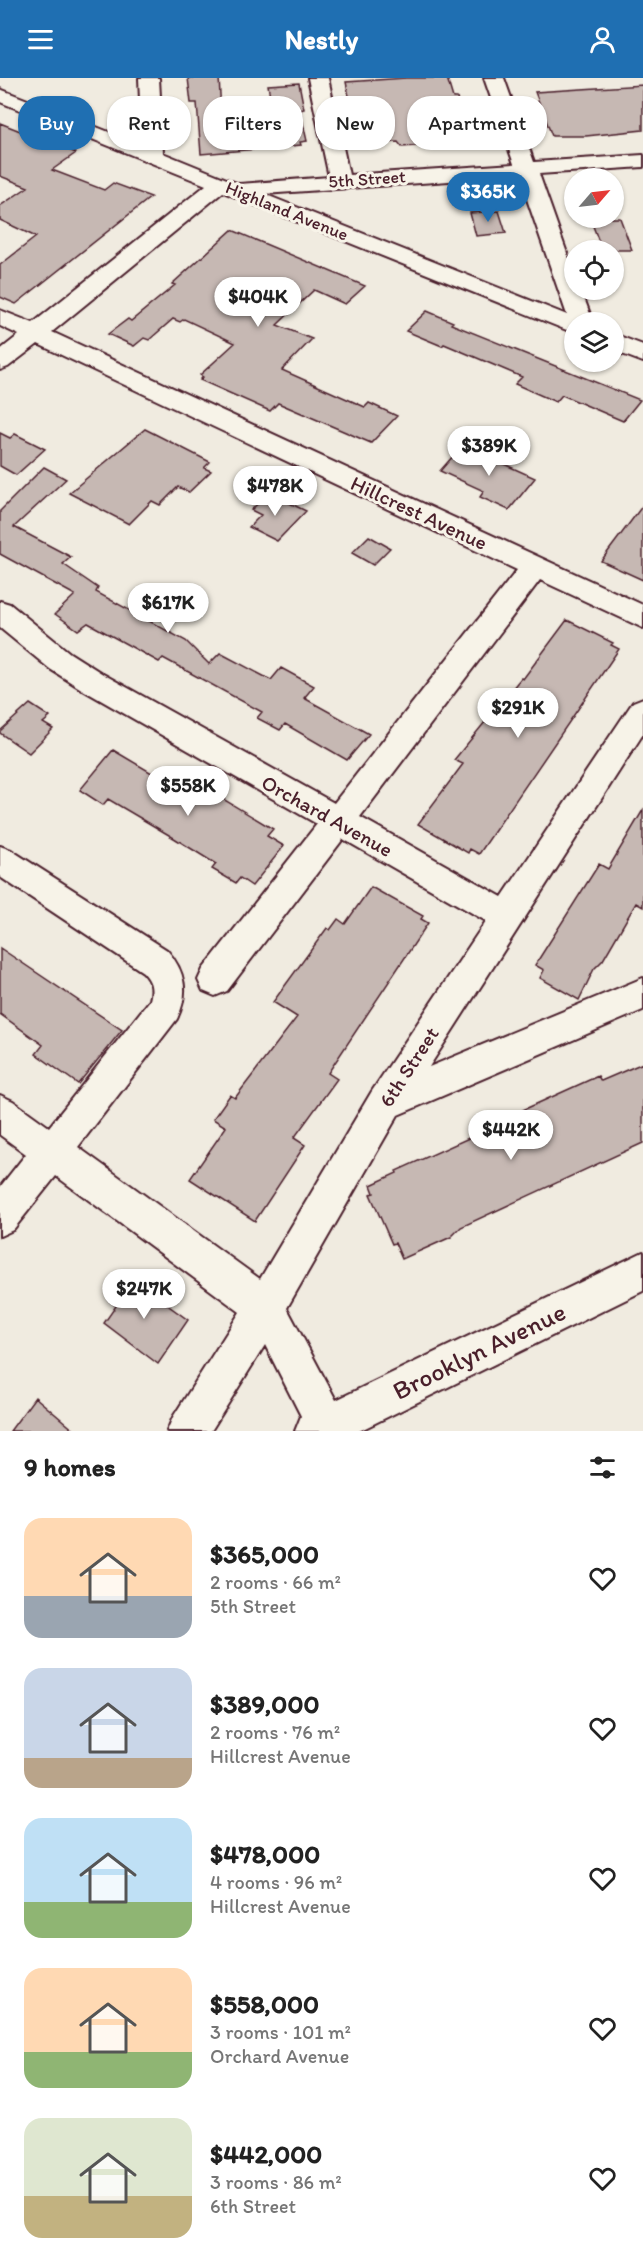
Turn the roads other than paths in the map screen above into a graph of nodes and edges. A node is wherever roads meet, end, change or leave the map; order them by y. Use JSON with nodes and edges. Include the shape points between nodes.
{"nodes":[{"id":1,"x":149,"y":78,"type":"edge"},
{"id":2,"x":318,"y":78,"type":"edge"},
{"id":3,"x":494,"y":78,"type":"edge"},
{"id":4,"x":0,"y":95,"type":"edge"},
{"id":5,"x":153,"y":157,"type":"junction"},
{"id":6,"x":643,"y":161,"type":"edge"},
{"id":7,"x":526,"y":168,"type":"junction"},
{"id":8,"x":340,"y":181,"type":"junction"},
{"id":9,"x":227,"y":186,"type":"junction"},
{"id":10,"x":577,"y":312,"type":"edge"},
{"id":11,"x":0,"y":317,"type":"edge"},
{"id":12,"x":564,"y":322,"type":"edge"},
{"id":13,"x":35,"y":333,"type":"junction"},
{"id":14,"x":624,"y":346,"type":"edge"},
{"id":15,"x":643,"y":354,"type":"edge"},
{"id":16,"x":0,"y":362,"type":"edge"},
{"id":17,"x":535,"y":567,"type":"junction"},
{"id":18,"x":0,"y":612,"type":"edge"},
{"id":19,"x":643,"y":617,"type":"edge"},
{"id":20,"x":643,"y":710,"type":"edge"},
{"id":21,"x":338,"y":823,"type":"junction"},
{"id":22,"x":0,"y":860,"type":"edge"},
{"id":23,"x":507,"y":916,"type":"junction"},
{"id":24,"x":215,"y":980,"type":"dead end"},
{"id":25,"x":643,"y":994,"type":"edge"},
{"id":26,"x":385,"y":1103,"type":"junction"},
{"id":27,"x":0,"y":1113,"type":"edge"},
{"id":28,"x":52,"y":1151,"type":"junction"},
{"id":29,"x":0,"y":1217,"type":"edge"},
{"id":30,"x":643,"y":1271,"type":"edge"},
{"id":31,"x":266,"y":1307,"type":"junction"},
{"id":32,"x":324,"y":1429,"type":"edge"},
{"id":33,"x":187,"y":1431,"type":"edge"}],
"edges":[{"from":1,"to":5,"type":"street"},
{"from":2,"to":8,"type":"street"},
{"from":3,"to":7,"type":"street"},
{"from":4,"to":5,"type":"street","name":"Highland Avenue"},
{"from":5,"to":9,"type":"street","name":"Highland Avenue"},
{"from":6,"to":7,"type":"street","name":"5th Street"},
{"from":7,"to":8,"type":"street","name":"5th Street"},
{"from":7,"to":10,"type":"street"},
{"from":8,"to":9,"type":"street","name":"5th Street"},
{"from":9,"to":12,"type":"street","name":"Highland Avenue"},
{"from":9,"to":13,"type":"street"},
{"from":11,"to":13,"type":"street","name":"Hillcrest Avenue"},
{"from":13,"to":16,"type":"street"},
{"from":13,"to":17,"type":"street","name":"Hillcrest Avenue"},
{"from":14,"to":15,"type":"street"},
{"from":17,"to":19,"type":"street","name":"Hillcrest Avenue"},
{"from":17,"to":21,"type":"street"},
{"from":18,"to":21,"type":"street","name":"Orchard Avenue","via":[[60,661],[93,682]]},
{"from":20,"to":23,"type":"street","name":"6th Street"},
{"from":21,"to":23,"type":"street","name":"Orchard Avenue"},
{"from":21,"to":24,"type":"street"},
{"from":22,"to":28,"type":"street","via":[[154,960],[166,973],[170,990],[165,1008]]},
{"from":23,"to":26,"type":"street","name":"6th Street"},
{"from":25,"to":26,"type":"street"},
{"from":26,"to":31,"type":"street","name":"6th Street"},
{"from":27,"to":28,"type":"street"},
{"from":28,"to":29,"type":"street"},
{"from":28,"to":31,"type":"street"},
{"from":30,"to":32,"type":"street","name":"Brooklyn Avenue"},
{"from":31,"to":32,"type":"street"},
{"from":31,"to":33,"type":"street","name":"6th Street"}]}
